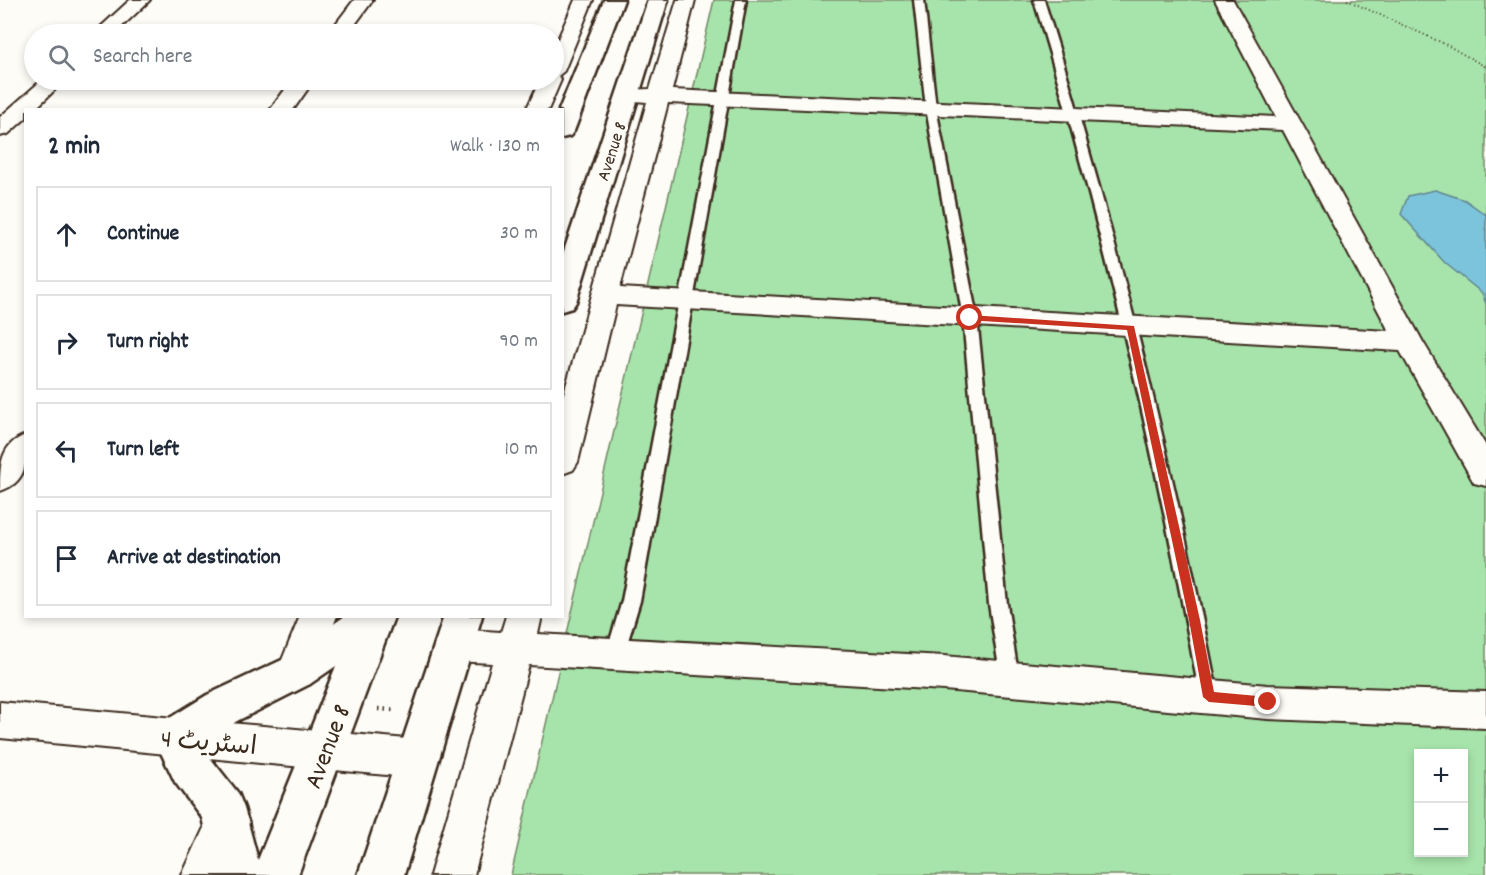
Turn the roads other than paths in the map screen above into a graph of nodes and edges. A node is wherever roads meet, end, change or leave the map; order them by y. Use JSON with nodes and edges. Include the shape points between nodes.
{"nodes":[{"id":1,"x":141,"y":0,"type":"edge"},
{"id":2,"x":364,"y":0,"type":"edge"},
{"id":3,"x":584,"y":0,"type":"edge"},
{"id":4,"x":614,"y":0,"type":"edge"},
{"id":5,"x":658,"y":0,"type":"edge"},
{"id":6,"x":686,"y":0,"type":"edge"},
{"id":7,"x":741,"y":0,"type":"edge"},
{"id":8,"x":920,"y":0,"type":"edge"},
{"id":9,"x":1039,"y":0,"type":"edge"},
{"id":10,"x":1224,"y":0,"type":"edge"},
{"id":11,"x":114,"y":24,"type":"edge"},
{"id":12,"x":346,"y":24,"type":"edge"},
{"id":13,"x":564,"y":47,"type":"edge"},
{"id":14,"x":43,"y":90,"type":"edge"},
{"id":15,"x":296,"y":90,"type":"edge"},
{"id":16,"x":546,"y":90,"type":"edge"},
{"id":17,"x":629,"y":95,"type":"junction"},
{"id":18,"x":658,"y":97,"type":"junction"},
{"id":19,"x":724,"y":99,"type":"junction"},
{"id":20,"x":282,"y":108,"type":"edge"},
{"id":21,"x":538,"y":108,"type":"edge"},
{"id":22,"x":931,"y":108,"type":"junction"},
{"id":23,"x":1076,"y":114,"type":"junction"},
{"id":24,"x":1293,"y":124,"type":"junction"},
{"id":25,"x":564,"y":126,"type":"edge"},
{"id":26,"x":0,"y":129,"type":"edge"},
{"id":27,"x":564,"y":296,"type":"edge"},
{"id":28,"x":604,"y":296,"type":"junction"},
{"id":29,"x":686,"y":301,"type":"junction"},
{"id":30,"x":970,"y":318,"type":"junction"},
{"id":31,"x":1131,"y":328,"type":"junction"},
{"id":32,"x":1409,"y":342,"type":"junction"},
{"id":33,"x":24,"y":449,"type":"edge"},
{"id":34,"x":564,"y":454,"type":"edge"},
{"id":35,"x":1486,"y":474,"type":"edge"},
{"id":36,"x":0,"y":479,"type":"edge"},
{"id":37,"x":318,"y":618,"type":"edge"},
{"id":38,"x":374,"y":618,"type":"edge"},
{"id":39,"x":375,"y":618,"type":"edge"},
{"id":40,"x":458,"y":631,"type":"edge"},
{"id":41,"x":519,"y":633,"type":"edge"},
{"id":42,"x":615,"y":654,"type":"junction"},
{"id":43,"x":296,"y":672,"type":"junction"},
{"id":44,"x":1010,"y":680,"type":"junction"},
{"id":45,"x":1209,"y":697,"type":"junction"},
{"id":46,"x":1486,"y":710,"type":"edge"},
{"id":47,"x":0,"y":720,"type":"edge"},
{"id":48,"x":175,"y":738,"type":"junction"},
{"id":49,"x":323,"y":752,"type":"junction"},
{"id":50,"x":418,"y":759,"type":"junction"},
{"id":51,"x":228,"y":823,"type":"junction"},
{"id":52,"x":204,"y":875,"type":"edge"},
{"id":53,"x":239,"y":875,"type":"edge"},
{"id":54,"x":275,"y":875,"type":"edge"},
{"id":55,"x":381,"y":875,"type":"edge"},
{"id":56,"x":452,"y":875,"type":"edge"}],
"edges":[{"from":1,"to":11,"type":"street"},
{"from":2,"to":12,"type":"street"},
{"from":3,"to":13,"type":"street"},
{"from":4,"to":25,"type":"main road"},
{"from":5,"to":17,"type":"main road","name":"Avenue 8"},
{"from":6,"to":18,"type":"street"},
{"from":7,"to":19,"type":"lane"},
{"from":8,"to":22,"type":"lane"},
{"from":9,"to":23,"type":"lane"},
{"from":10,"to":24,"type":"street"},
{"from":14,"to":26,"type":"street"},
{"from":15,"to":20,"type":"street"},
{"from":16,"to":21,"type":"street"},
{"from":17,"to":18,"type":"street"},
{"from":17,"to":27,"type":"main road","name":"Avenue 8"},
{"from":18,"to":19,"type":"street"},
{"from":18,"to":28,"type":"street"},
{"from":19,"to":22,"type":"street"},
{"from":19,"to":29,"type":"lane"},
{"from":22,"to":23,"type":"street"},
{"from":22,"to":30,"type":"lane"},
{"from":23,"to":24,"type":"street"},
{"from":23,"to":31,"type":"lane"},
{"from":24,"to":32,"type":"street"},
{"from":28,"to":29,"type":"street"},
{"from":28,"to":34,"type":"street"},
{"from":29,"to":30,"type":"street"},
{"from":29,"to":42,"type":"lane","via":[[631,601]]},
{"from":30,"to":31,"type":"street"},
{"from":30,"to":44,"type":"lane","via":[[998,604]]},
{"from":31,"to":32,"type":"street"},
{"from":31,"to":45,"type":"lane"},
{"from":32,"to":35,"type":"street"},
{"from":33,"to":36,"type":"street"},
{"from":37,"to":43,"type":"street"},
{"from":38,"to":43,"type":"main road"},
{"from":39,"to":49,"type":"main road","name":"Avenue 8"},
{"from":40,"to":41,"type":"street"},
{"from":40,"to":50,"type":"main road"},
{"from":41,"to":42,"type":"street"},
{"from":41,"to":56,"type":"street"},
{"from":42,"to":44,"type":"street"},
{"from":43,"to":48,"type":"main road","via":[[222,708]]},
{"from":44,"to":45,"type":"street"},
{"from":45,"to":46,"type":"street"},
{"from":47,"to":48,"type":"street","name":"اسٹریٹ 4"},
{"from":48,"to":49,"type":"street","name":"اسٹریٹ 4"},
{"from":48,"to":51,"type":"main road","via":[[190,768],[222,808]]},
{"from":49,"to":50,"type":"street","name":"اسٹریٹ 4"},
{"from":49,"to":54,"type":"main road","name":"Avenue 8"},
{"from":50,"to":55,"type":"main road"},
{"from":51,"to":52,"type":"street"},
{"from":51,"to":53,"type":"main road"}]}
